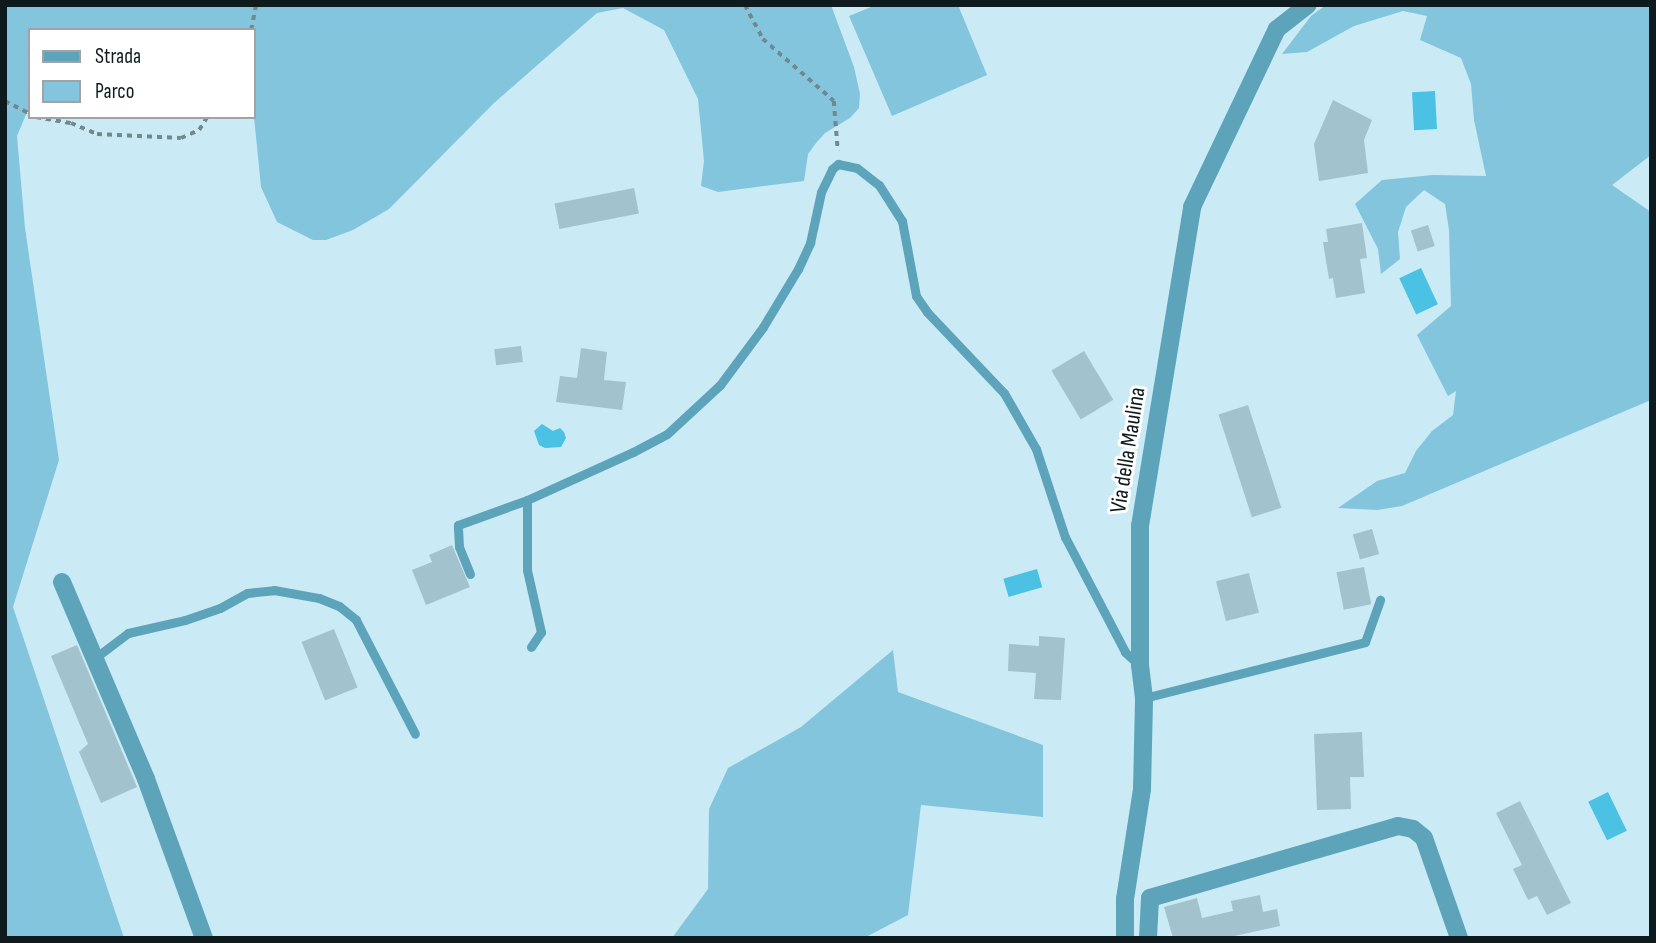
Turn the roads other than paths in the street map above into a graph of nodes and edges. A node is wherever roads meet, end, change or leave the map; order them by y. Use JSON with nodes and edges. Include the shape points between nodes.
{"nodes":[{"id":1,"x":1308,"y":5,"type":"edge"},
{"id":2,"x":527,"y":500,"type":"junction"},
{"id":3,"x":470,"y":574,"type":"dead end"},
{"id":4,"x":62,"y":582,"type":"dead end"},
{"id":5,"x":1380,"y":600,"type":"dead end"},
{"id":6,"x":531,"y":647,"type":"dead end"},
{"id":7,"x":95,"y":658,"type":"junction"},
{"id":8,"x":1140,"y":665,"type":"junction"},
{"id":9,"x":1144,"y":698,"type":"junction"},
{"id":10,"x":415,"y":734,"type":"dead end"},
{"id":11,"x":204,"y":938,"type":"edge"},
{"id":12,"x":1125,"y":938,"type":"edge"},
{"id":13,"x":1148,"y":938,"type":"edge"},
{"id":14,"x":1459,"y":938,"type":"edge"}],
"edges":[{"from":1,"to":8,"type":"street","name":"Via della Maulina","via":[[1277,29],[1192,207],[1140,526]]},
{"from":2,"to":3,"type":"lane","via":[[458,526],[459,547]]},
{"from":2,"to":6,"type":"lane","via":[[527,570],[541,632]]},
{"from":2,"to":8,"type":"lane","via":[[667,434],[720,385],[798,269],[832,169],[838,164],[858,168],[879,185],[902,221],[916,296],[1004,393],[1036,449],[1065,537],[1125,652]]},
{"from":4,"to":7,"type":"street"},
{"from":5,"to":9,"type":"lane","via":[[1365,642]]},
{"from":7,"to":10,"type":"lane","via":[[128,633],[185,620],[247,593],[274,590],[319,598],[356,620]]},
{"from":7,"to":11,"type":"street","via":[[146,779]]},
{"from":8,"to":9,"type":"street","name":"Via della Maulina"},
{"from":9,"to":12,"type":"street","name":"Via della Maulina","via":[[1142,789],[1125,899]]},
{"from":13,"to":14,"type":"street","via":[[1150,898],[1398,826],[1413,829],[1424,838]]}]}
